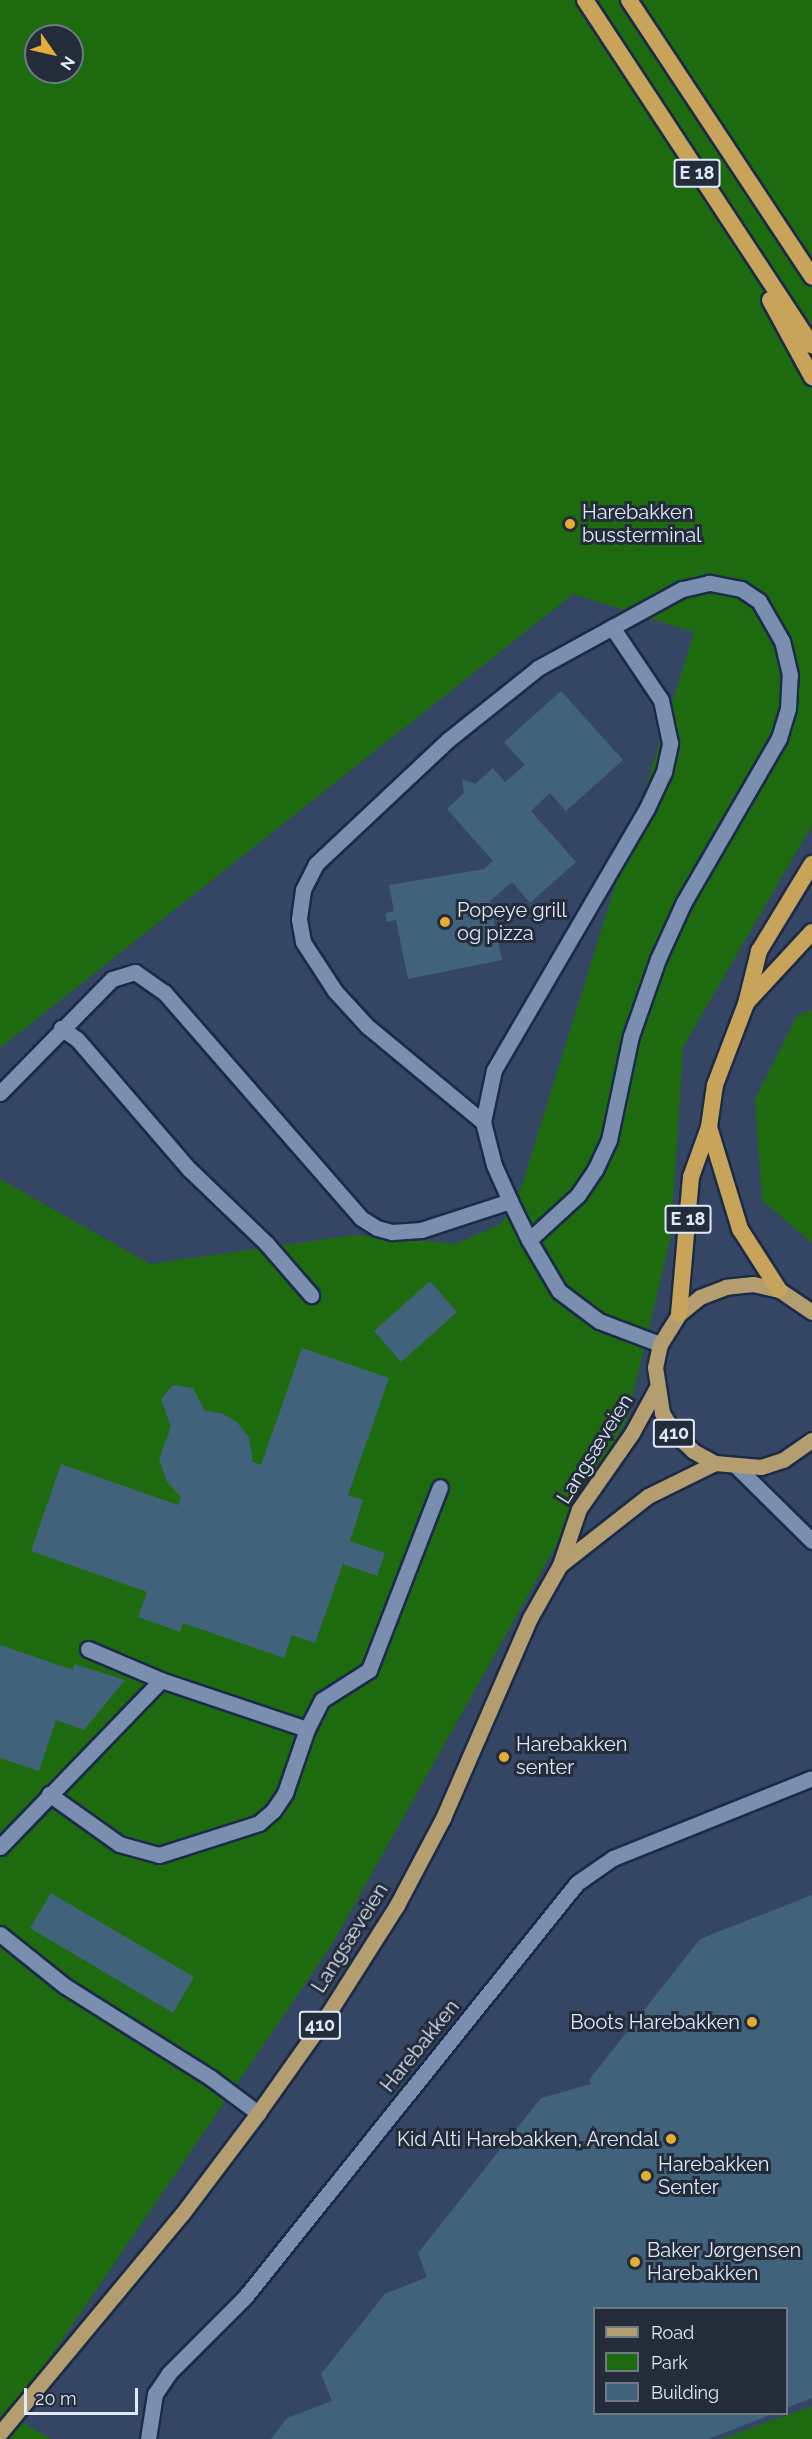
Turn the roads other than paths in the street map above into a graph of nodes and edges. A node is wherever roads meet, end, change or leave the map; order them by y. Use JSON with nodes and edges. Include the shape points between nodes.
{"nodes":[{"id":1,"x":585,"y":0,"type":"edge"},
{"id":2,"x":629,"y":0,"type":"edge"},
{"id":3,"x":726,"y":218,"type":"junction"},
{"id":4,"x":812,"y":277,"type":"edge"},
{"id":5,"x":812,"y":345,"type":"edge"},
{"id":6,"x":812,"y":377,"type":"edge"},
{"id":7,"x":612,"y":627,"type":"junction"},
{"id":8,"x":812,"y":864,"type":"edge"},
{"id":9,"x":812,"y":932,"type":"edge"},
{"id":10,"x":746,"y":1004,"type":"junction"},
{"id":11,"x":61,"y":1028,"type":"junction"},
{"id":12,"x":0,"y":1093,"type":"edge"},
{"id":13,"x":483,"y":1122,"type":"junction"},
{"id":14,"x":709,"y":1127,"type":"junction"},
{"id":15,"x":510,"y":1201,"type":"junction"},
{"id":16,"x":529,"y":1239,"type":"junction"},
{"id":17,"x":779,"y":1290,"type":"junction"},
{"id":18,"x":311,"y":1295,"type":"dead end"},
{"id":19,"x":812,"y":1312,"type":"edge"},
{"id":20,"x":679,"y":1314,"type":"junction"},
{"id":21,"x":660,"y":1344,"type":"junction"},
{"id":22,"x":656,"y":1389,"type":"junction"},
{"id":23,"x":812,"y":1440,"type":"edge"},
{"id":24,"x":715,"y":1463,"type":"junction"},
{"id":25,"x":738,"y":1468,"type":"junction"},
{"id":26,"x":440,"y":1487,"type":"dead end"},
{"id":27,"x":812,"y":1540,"type":"edge"},
{"id":28,"x":560,"y":1565,"type":"junction"},
{"id":29,"x":88,"y":1649,"type":"dead end"},
{"id":30,"x":161,"y":1680,"type":"junction"},
{"id":31,"x":307,"y":1729,"type":"junction"},
{"id":32,"x":812,"y":1778,"type":"edge"},
{"id":33,"x":49,"y":1794,"type":"junction"},
{"id":34,"x":0,"y":1847,"type":"edge"},
{"id":35,"x":0,"y":1934,"type":"edge"},
{"id":36,"x":258,"y":2113,"type":"junction"},
{"id":37,"x":0,"y":2433,"type":"edge"},
{"id":38,"x":148,"y":2439,"type":"edge"}],
"edges":[{"from":1,"to":3,"type":"highway","number":"E 18"},
{"from":2,"to":4,"type":"highway","number":"E 18"},
{"from":3,"to":5,"type":"highway","number":"E 18"},
{"from":3,"to":6,"type":"highway","number":"E 18"},
{"from":7,"to":13,"type":"street","via":[[662,700],[670,743],[664,772],[494,1070]]},
{"from":7,"to":13,"type":"street","via":[[538,668],[449,738],[331,848],[316,864],[303,890],[299,919],[303,942],[335,991],[367,1026]]},
{"from":7,"to":16,"type":"street","via":[[682,589],[709,584],[741,589],[759,601],[782,641],[790,675],[788,708],[779,738],[684,902],[658,959],[631,1036],[609,1140],[595,1170],[578,1195]]},
{"from":8,"to":10,"type":"highway","number":"E 18","via":[[759,951]]},
{"from":9,"to":10,"type":"highway","number":"E 18"},
{"from":10,"to":14,"type":"highway","number":"E 18","via":[[715,1085]]},
{"from":11,"to":12,"type":"street"},
{"from":11,"to":15,"type":"street","via":[[112,979],[135,972],[164,992],[361,1218],[392,1232],[421,1230]]},
{"from":11,"to":18,"type":"street","via":[[77,1040],[189,1169],[266,1243]]},
{"from":13,"to":15,"type":"street","via":[[494,1165]]},
{"from":14,"to":17,"type":"highway","number":"E 18","via":[[740,1229]]},
{"from":14,"to":20,"type":"highway","number":"E 18","via":[[691,1177]]},
{"from":15,"to":16,"type":"street"},
{"from":16,"to":21,"type":"street","via":[[559,1291],[599,1321]]},
{"from":17,"to":19,"type":"main road","number":"410"},
{"from":17,"to":20,"type":"main road","number":"410","via":[[753,1284],[726,1287],[700,1297]]},
{"from":20,"to":21,"type":"main road","number":"410"},
{"from":21,"to":22,"type":"main road","number":"410"},
{"from":22,"to":24,"type":"main road","number":"410","via":[[662,1413],[675,1434],[693,1451]]},
{"from":22,"to":28,"type":"main road","name":"Langsæveien","number":"410","via":[[632,1432],[579,1509]]},
{"from":23,"to":25,"type":"main road","number":"410","via":[[783,1460]]},
{"from":24,"to":25,"type":"main road","number":"410"},
{"from":24,"to":28,"type":"main road","name":"Langsæveien","number":"410","via":[[648,1496]]},
{"from":25,"to":27,"type":"street"},
{"from":26,"to":31,"type":"street","via":[[369,1670],[351,1685],[321,1700]]},
{"from":28,"to":36,"type":"main road","name":"Langsæveien","number":"410","via":[[530,1618],[443,1818],[397,1905],[326,2017]]},
{"from":29,"to":30,"type":"street"},
{"from":30,"to":31,"type":"street"},
{"from":30,"to":33,"type":"street"},
{"from":31,"to":33,"type":"street","via":[[285,1792],[273,1811],[259,1824],[196,1846],[159,1855],[118,1844]]},
{"from":32,"to":38,"type":"street","name":"Harebakken","via":[[613,1858],[577,1883],[245,2297],[168,2373],[155,2394]]},
{"from":33,"to":34,"type":"street"},
{"from":35,"to":36,"type":"street","via":[[65,1986],[211,2078]]},
{"from":36,"to":37,"type":"main road","name":"Langsæveien","number":"410","via":[[182,2214]]}]}
